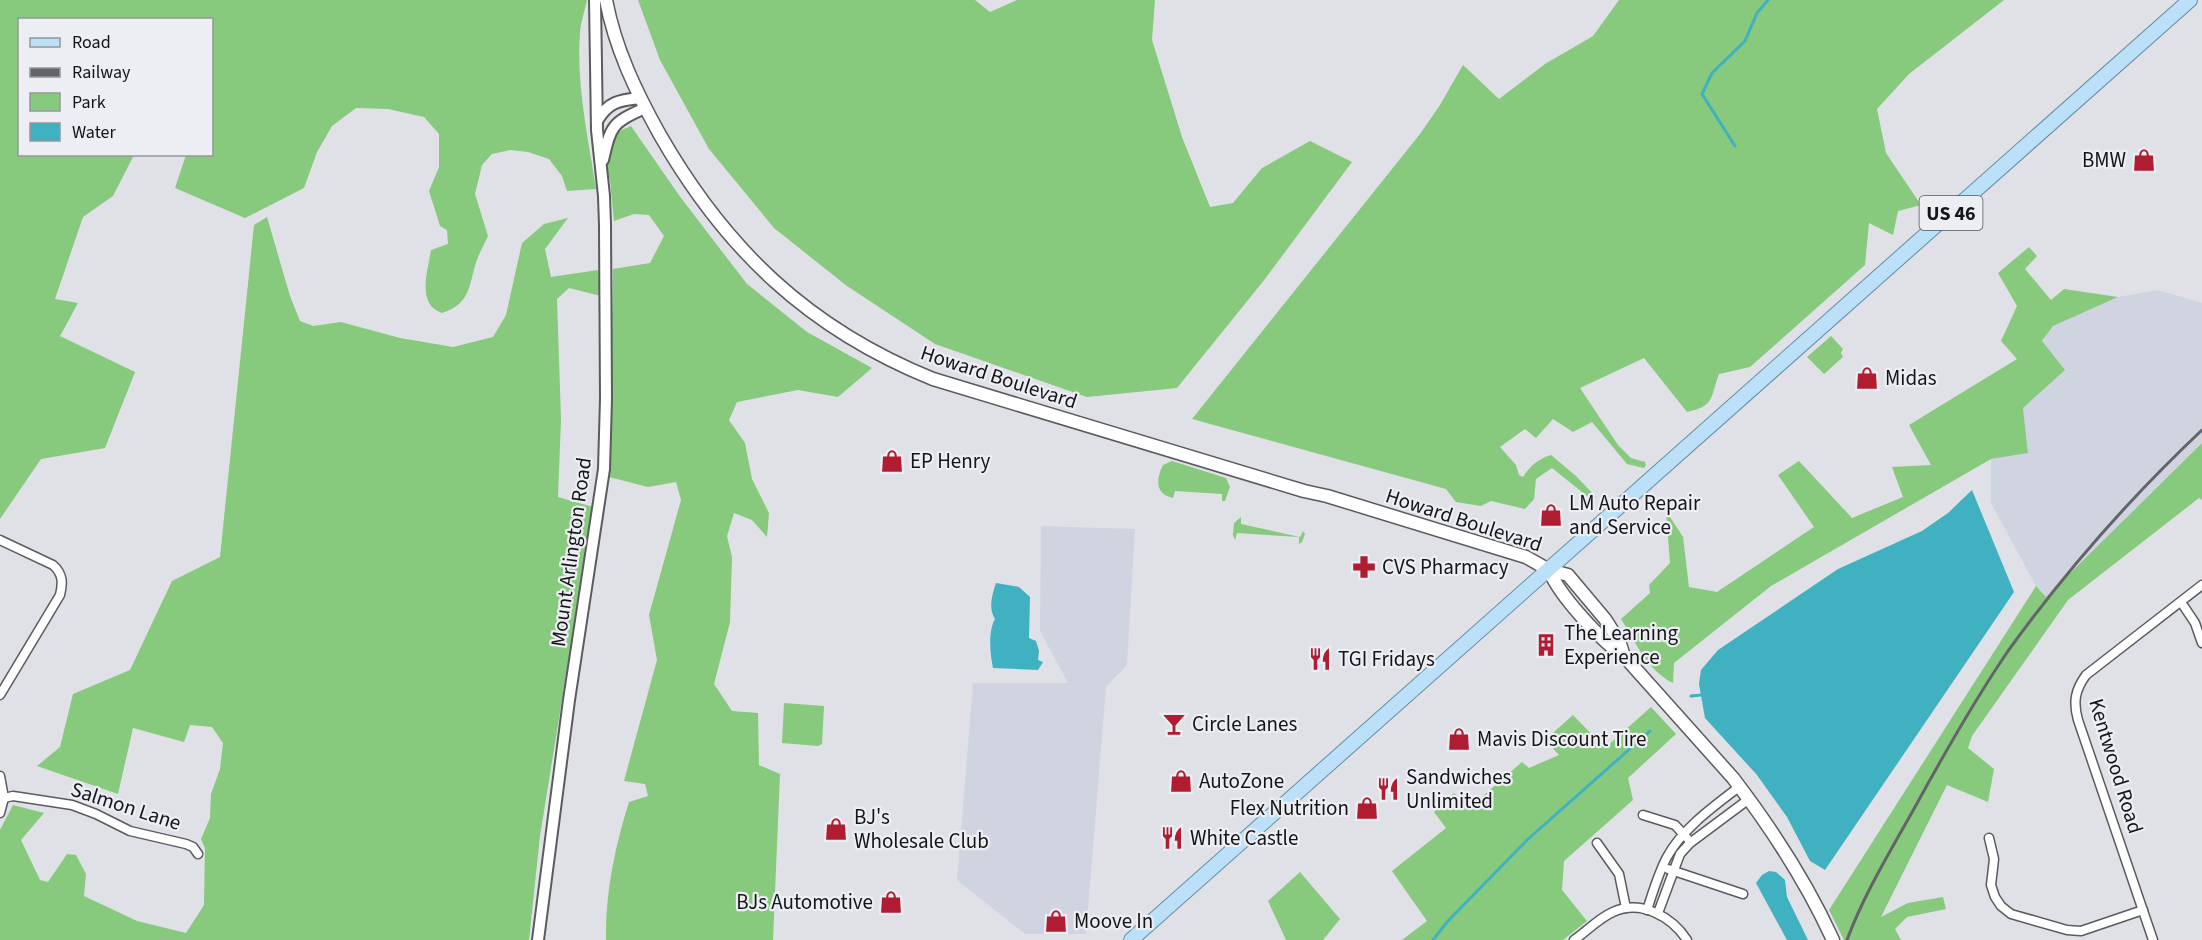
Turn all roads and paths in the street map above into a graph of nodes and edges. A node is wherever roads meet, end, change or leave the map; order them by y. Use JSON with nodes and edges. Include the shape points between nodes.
{"nodes":[{"id":1,"x":595,"y":0,"type":"edge"},
{"id":2,"x":606,"y":0,"type":"edge"},
{"id":3,"x":2190,"y":0,"type":"edge"},
{"id":4,"x":643,"y":103,"type":"junction"},
{"id":5,"x":597,"y":121,"type":"junction"},
{"id":6,"x":602,"y":166,"type":"junction"},
{"id":7,"x":0,"y":540,"type":"edge"},
{"id":8,"x":1549,"y":570,"type":"junction"},
{"id":9,"x":2202,"y":585,"type":"edge"},
{"id":10,"x":2181,"y":602,"type":"junction"},
{"id":11,"x":2202,"y":643,"type":"edge"},
{"id":12,"x":0,"y":694,"type":"edge"},
{"id":13,"x":0,"y":776,"type":"edge"},
{"id":14,"x":1739,"y":787,"type":"junction"},
{"id":15,"x":4,"y":798,"type":"junction"},
{"id":16,"x":1749,"y":800,"type":"junction"},
{"id":17,"x":0,"y":813,"type":"edge"},
{"id":18,"x":1643,"y":815,"type":"dead end"},
{"id":19,"x":1684,"y":834,"type":"junction"},
{"id":20,"x":1989,"y":838,"type":"dead end"},
{"id":21,"x":1597,"y":843,"type":"dead end"},
{"id":22,"x":1690,"y":843,"type":"junction"},
{"id":23,"x":198,"y":854,"type":"dead end"},
{"id":24,"x":1662,"y":867,"type":"junction"},
{"id":25,"x":1672,"y":871,"type":"junction"},
{"id":26,"x":1743,"y":894,"type":"dead end"},
{"id":27,"x":1626,"y":908,"type":"junction"},
{"id":28,"x":1647,"y":910,"type":"junction"},
{"id":29,"x":2143,"y":910,"type":"junction"},
{"id":30,"x":1658,"y":913,"type":"junction"},
{"id":31,"x":1578,"y":939,"type":"edge"},
{"id":32,"x":538,"y":940,"type":"edge"},
{"id":33,"x":1131,"y":940,"type":"edge"},
{"id":34,"x":1687,"y":940,"type":"edge"},
{"id":35,"x":1833,"y":940,"type":"edge"},
{"id":36,"x":2153,"y":940,"type":"edge"}],
"edges":[{"from":1,"to":5,"type":"street","name":"Mount Arlington Road"},
{"from":2,"to":4,"type":"main road","name":"Howard Boulevard","via":[[624,63]]},
{"from":3,"to":8,"type":"main road","number":"US 46"},
{"from":4,"to":5,"type":"street","via":[[613,102]]},
{"from":4,"to":6,"type":"street","name":"Mount Arlington Road","via":[[612,128]]},
{"from":4,"to":8,"type":"main road","name":"Howard Boulevard","via":[[696,191],[752,260],[811,313],[878,355],[933,379],[1526,557]]},
{"from":5,"to":6,"type":"street","name":"Mount Arlington Road"},
{"from":6,"to":32,"type":"street","name":"Mount Arlington Road","via":[[604,469]]},
{"from":7,"to":12,"type":"street","via":[[53,565],[63,585]]},
{"from":8,"to":14,"type":"main road","via":[[1555,585],[1611,647],[1624,656]]},
{"from":8,"to":33,"type":"main road","number":"US 46"},
{"from":9,"to":10,"type":"street","name":"Kentwood Road"},
{"from":10,"to":11,"type":"street"},
{"from":10,"to":29,"type":"street","name":"Kentwood Road","via":[[2086,675],[2074,701]]},
{"from":13,"to":15,"type":"street"},
{"from":14,"to":16,"type":"main road"},
{"from":14,"to":19,"type":"street"},
{"from":15,"to":17,"type":"street"},
{"from":15,"to":23,"type":"street","name":"Salmon Lane","via":[[13,796],[79,807],[130,831],[186,844]]},
{"from":16,"to":22,"type":"street"},
{"from":16,"to":35,"type":"main road","via":[[1795,867]]},
{"from":18,"to":19,"type":"street","via":[[1674,825]]},
{"from":19,"to":22,"type":"street"},
{"from":19,"to":24,"type":"street"},
{"from":20,"to":29,"type":"street","via":[[1994,859],[1991,885],[2001,906],[2011,914],[2081,931]]},
{"from":21,"to":27,"type":"street","via":[[1619,874]]},
{"from":22,"to":25,"type":"street"},
{"from":24,"to":25,"type":"street"},
{"from":24,"to":28,"type":"street"},
{"from":25,"to":26,"type":"street"},
{"from":25,"to":30,"type":"street"},
{"from":27,"to":28,"type":"street"},
{"from":27,"to":31,"type":"street","via":[[1613,911]]},
{"from":28,"to":30,"type":"street"},
{"from":29,"to":36,"type":"street","name":"Kentwood Road"},
{"from":30,"to":34,"type":"street","via":[[1677,925]]}]}
